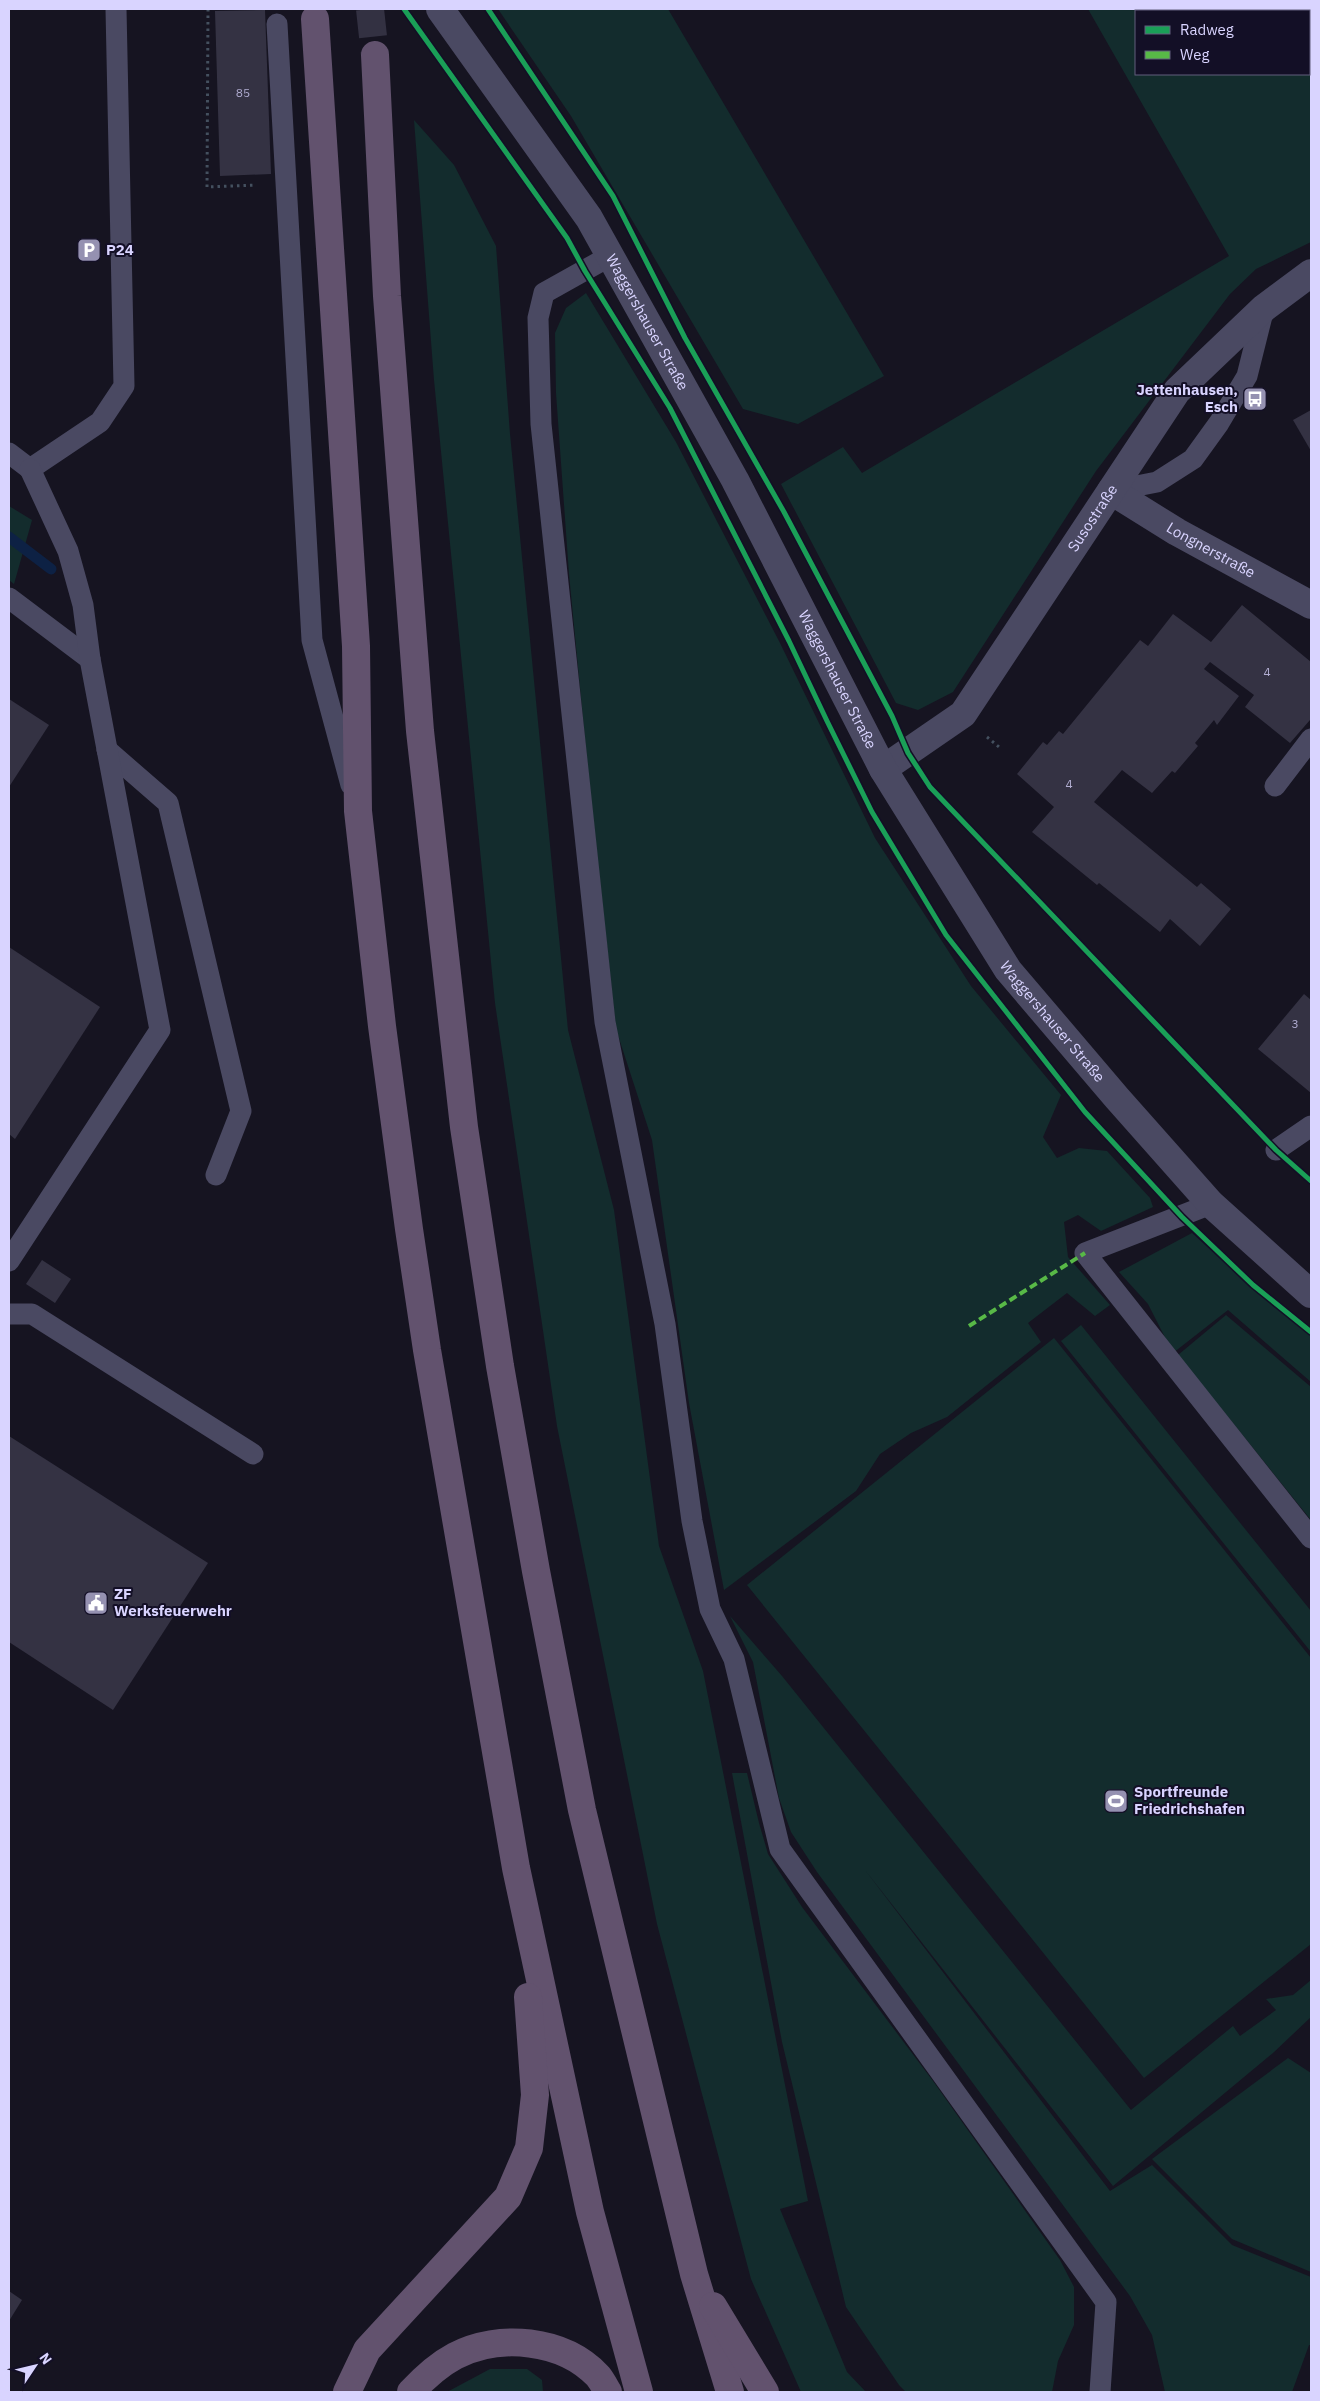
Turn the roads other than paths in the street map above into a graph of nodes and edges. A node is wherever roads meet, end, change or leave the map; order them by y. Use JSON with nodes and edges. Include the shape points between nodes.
{"nodes":[{"id":1,"x":116,"y":9,"type":"edge"},
{"id":2,"x":440,"y":9,"type":"edge"},
{"id":3,"x":315,"y":19,"type":"dead end"},
{"id":4,"x":277,"y":24,"type":"dead end"},
{"id":5,"x":375,"y":54,"type":"tunnel mouth"},
{"id":6,"x":610,"y":256,"type":"junction"},
{"id":7,"x":1311,"y":273,"type":"edge"},
{"id":8,"x":1264,"y":308,"type":"junction"},
{"id":9,"x":9,"y":454,"type":"edge"},
{"id":10,"x":30,"y":469,"type":"junction"},
{"id":11,"x":1112,"y":492,"type":"junction"},
{"id":12,"x":9,"y":598,"type":"edge"},
{"id":13,"x":1311,"y":606,"type":"edge"},
{"id":14,"x":90,"y":659,"type":"junction"},
{"id":15,"x":1311,"y":740,"type":"edge"},
{"id":16,"x":107,"y":750,"type":"junction"},
{"id":17,"x":883,"y":769,"type":"junction"},
{"id":18,"x":1275,"y":786,"type":"dead end"},
{"id":19,"x":358,"y":811,"type":"junction"},
{"id":20,"x":1311,"y":1126,"type":"edge"},
{"id":21,"x":1276,"y":1150,"type":"dead end"},
{"id":22,"x":216,"y":1175,"type":"dead end"},
{"id":23,"x":1211,"y":1204,"type":"junction"},
{"id":24,"x":9,"y":1261,"type":"edge"},
{"id":25,"x":1311,"y":1294,"type":"edge"},
{"id":26,"x":9,"y":1314,"type":"edge"},
{"id":27,"x":253,"y":1454,"type":"dead end"},
{"id":28,"x":1311,"y":1538,"type":"edge"},
{"id":29,"x":516,"y":1868,"type":"junction"},
{"id":30,"x":694,"y":2274,"type":"junction"},
{"id":31,"x":347,"y":2392,"type":"edge"},
{"id":32,"x":411,"y":2392,"type":"edge"},
{"id":33,"x":608,"y":2392,"type":"edge"},
{"id":34,"x":638,"y":2392,"type":"edge"},
{"id":35,"x":730,"y":2392,"type":"edge"},
{"id":36,"x":765,"y":2392,"type":"edge"},
{"id":37,"x":1100,"y":2392,"type":"edge"}],
"edges":[{"from":1,"to":10,"type":"lane","via":[[124,386],[100,422]]},
{"from":2,"to":6,"type":"street","name":"Waggershauser Straße","via":[[589,218]]},
{"from":3,"to":19,"type":"highway","via":[[356,646]]},
{"from":4,"to":19,"type":"lane","via":[[312,640]]},
{"from":5,"to":30,"type":"highway","via":[[389,325],[420,730],[466,1136],[500,1366],[580,1800]]},
{"from":6,"to":17,"type":"street","name":"Waggershauser Straße","via":[[735,480]]},
{"from":6,"to":37,"type":"lane","via":[[544,293],[538,318],[541,424],[605,1022],[665,1324],[692,1521],[710,1609],[734,1659],[780,1849],[1106,2302]]},
{"from":7,"to":8,"type":"street","name":"Susostraße"},
{"from":8,"to":11,"type":"street","name":"Susostraße","via":[[1177,391]]},
{"from":8,"to":11,"type":"lane","via":[[1247,376],[1193,459],[1156,482]]},
{"from":9,"to":10,"type":"lane"},
{"from":10,"to":14,"type":"lane","via":[[68,551],[84,605]]},
{"from":11,"to":13,"type":"street","name":"Longnerstraße"},
{"from":11,"to":17,"type":"street","name":"Susostraße","via":[[963,714]]},
{"from":12,"to":14,"type":"lane"},
{"from":14,"to":16,"type":"lane"},
{"from":15,"to":18,"type":"lane"},
{"from":16,"to":22,"type":"lane","via":[[168,802],[241,1111]]},
{"from":16,"to":24,"type":"lane","via":[[160,1030]]},
{"from":17,"to":23,"type":"street","name":"Waggershauser Straße","via":[[1008,970]]},
{"from":19,"to":29,"type":"highway","via":[[409,1229]]},
{"from":20,"to":21,"type":"lane"},
{"from":23,"to":25,"type":"street","name":"Waggershauser Straße"},
{"from":23,"to":28,"type":"lane","via":[[1085,1253]]},
{"from":26,"to":27,"type":"lane","via":[[32,1314]]},
{"from":29,"to":31,"type":"highway","via":[[532,2028],[534,2095],[529,2148],[508,2197],[367,2350]]},
{"from":29,"to":34,"type":"highway","via":[[590,2212]]},
{"from":30,"to":35,"type":"highway"},
{"from":30,"to":36,"type":"highway"},
{"from":32,"to":33,"type":"highway","via":[[425,2376],[456,2355],[494,2343],[534,2343],[571,2356],[598,2376]]}]}
